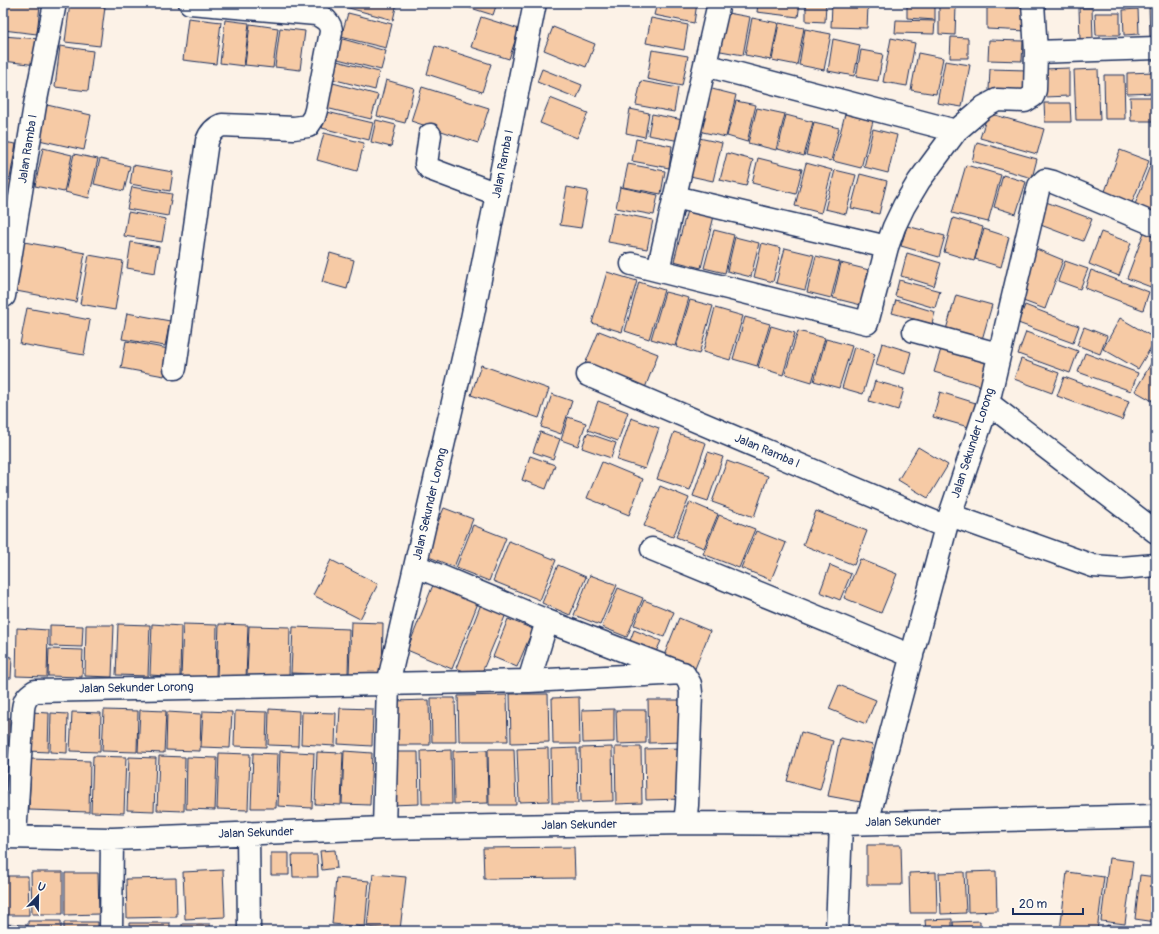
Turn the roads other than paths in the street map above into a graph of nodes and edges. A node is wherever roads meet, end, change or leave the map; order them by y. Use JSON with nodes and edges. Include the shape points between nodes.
{"nodes":[{"id":1,"x":55,"y":3,"type":"edge"},
{"id":2,"x":190,"y":3,"type":"edge"},
{"id":3,"x":535,"y":3,"type":"edge"},
{"id":4,"x":719,"y":3,"type":"edge"},
{"id":5,"x":1034,"y":3,"type":"edge"},
{"id":6,"x":1156,"y":48,"type":"edge"},
{"id":7,"x":1036,"y":52,"type":"junction"},
{"id":8,"x":705,"y":65,"type":"junction"},
{"id":9,"x":956,"y":131,"type":"junction"},
{"id":10,"x":430,"y":135,"type":"dead end"},
{"id":11,"x":497,"y":194,"type":"junction"},
{"id":12,"x":675,"y":197,"type":"junction"},
{"id":13,"x":1156,"y":225,"type":"edge"},
{"id":14,"x":887,"y":247,"type":"junction"},
{"id":15,"x":632,"y":264,"type":"dead end"},
{"id":16,"x":658,"y":270,"type":"junction"},
{"id":17,"x":4,"y":296,"type":"dead end"},
{"id":18,"x":471,"y":324,"type":"joint"},
{"id":19,"x":914,"y":331,"type":"dead end"},
{"id":20,"x":998,"y":354,"type":"junction"},
{"id":21,"x":175,"y":368,"type":"dead end"},
{"id":22,"x":588,"y":375,"type":"dead end"},
{"id":23,"x":988,"y":403,"type":"junction"},
{"id":24,"x":948,"y":521,"type":"junction"},
{"id":25,"x":1156,"y":532,"type":"edge"},
{"id":26,"x":652,"y":548,"type":"dead end"},
{"id":27,"x":1156,"y":565,"type":"edge"},
{"id":28,"x":416,"y":566,"type":"junction"},
{"id":29,"x":547,"y":621,"type":"junction"},
{"id":30,"x":912,"y":656,"type":"junction"},
{"id":31,"x":683,"y":673,"type":"junction"},
{"id":32,"x":530,"y":682,"type":"junction"},
{"id":33,"x":388,"y":684,"type":"junction"},
{"id":34,"x":1156,"y":816,"type":"edge"},
{"id":35,"x":685,"y":823,"type":"junction"},
{"id":36,"x":867,"y":823,"type":"junction"},
{"id":37,"x":841,"y":824,"type":"junction"},
{"id":38,"x":384,"y":828,"type":"junction"},
{"id":39,"x":248,"y":833,"type":"junction"},
{"id":40,"x":9,"y":837,"type":"edge"},
{"id":41,"x":112,"y":839,"type":"junction"},
{"id":42,"x":111,"y":931,"type":"edge"},
{"id":43,"x":249,"y":931,"type":"edge"},
{"id":44,"x":837,"y":931,"type":"edge"}],
"edges":[{"from":1,"to":17,"type":"street","name":"Jalan Ramba I","via":[[35,105]]},
{"from":2,"to":21,"type":"street","via":[[310,13],[323,17],[331,27],[331,32],[316,110],[308,126],[294,128],[222,125],[210,134]]},
{"from":3,"to":11,"type":"street","name":"Jalan Ramba I"},
{"from":4,"to":8,"type":"street"},
{"from":5,"to":7,"type":"street"},
{"from":6,"to":7,"type":"street"},
{"from":7,"to":9,"type":"street","via":[[1033,96],[1025,101],[997,100],[984,107]]},
{"from":8,"to":9,"type":"street"},
{"from":8,"to":12,"type":"street"},
{"from":9,"to":14,"type":"street","via":[[912,191]]},
{"from":10,"to":11,"type":"street","via":[[426,164],[430,169]]},
{"from":11,"to":18,"type":"street","name":"Jalan Ramba I"},
{"from":12,"to":14,"type":"street"},
{"from":12,"to":16,"type":"street"},
{"from":13,"to":20,"type":"street","name":"Jalan Sekunder Lorong","via":[[1053,182],[1043,181],[1038,186]]},
{"from":14,"to":16,"type":"street","via":[[867,322]]},
{"from":15,"to":16,"type":"street"},
{"from":18,"to":28,"type":"street","name":"Jalan Sekunder Lorong"},
{"from":19,"to":20,"type":"street"},
{"from":20,"to":23,"type":"street","name":"Jalan Sekunder Lorong"},
{"from":22,"to":24,"type":"street","name":"Jalan Ramba I"},
{"from":23,"to":24,"type":"street","name":"Jalan Sekunder Lorong"},
{"from":23,"to":25,"type":"street"},
{"from":24,"to":27,"type":"street","name":"Jalan Ramba I","via":[[1092,566],[1121,568]]},
{"from":24,"to":30,"type":"street","name":"Jalan Sekunder Lorong"},
{"from":26,"to":30,"type":"street"},
{"from":28,"to":29,"type":"street"},
{"from":28,"to":33,"type":"street","name":"Jalan Sekunder Lorong"},
{"from":29,"to":31,"type":"street"},
{"from":29,"to":32,"type":"street"},
{"from":30,"to":36,"type":"street","name":"Jalan Sekunder Lorong"},
{"from":31,"to":32,"type":"street","name":"Jalan Sekunder Lorong"},
{"from":31,"to":35,"type":"street","via":[[690,684],[691,693]]},
{"from":32,"to":33,"type":"street","name":"Jalan Sekunder Lorong"},
{"from":33,"to":38,"type":"street","name":"Jalan Sekunder Lorong"},
{"from":33,"to":40,"type":"street","name":"Jalan Sekunder Lorong","via":[[35,690],[28,695],[23,709]]},
{"from":34,"to":36,"type":"street","name":"Jalan Sekunder"},
{"from":35,"to":37,"type":"street","name":"Jalan Sekunder"},
{"from":35,"to":38,"type":"street","name":"Jalan Sekunder"},
{"from":36,"to":37,"type":"street","name":"Jalan Sekunder"},
{"from":37,"to":44,"type":"street"},
{"from":38,"to":39,"type":"street","name":"Jalan Sekunder"},
{"from":39,"to":41,"type":"street","name":"Jalan Sekunder"},
{"from":39,"to":43,"type":"street"},
{"from":40,"to":41,"type":"street","name":"Jalan Sekunder"},
{"from":41,"to":42,"type":"street"}]}
